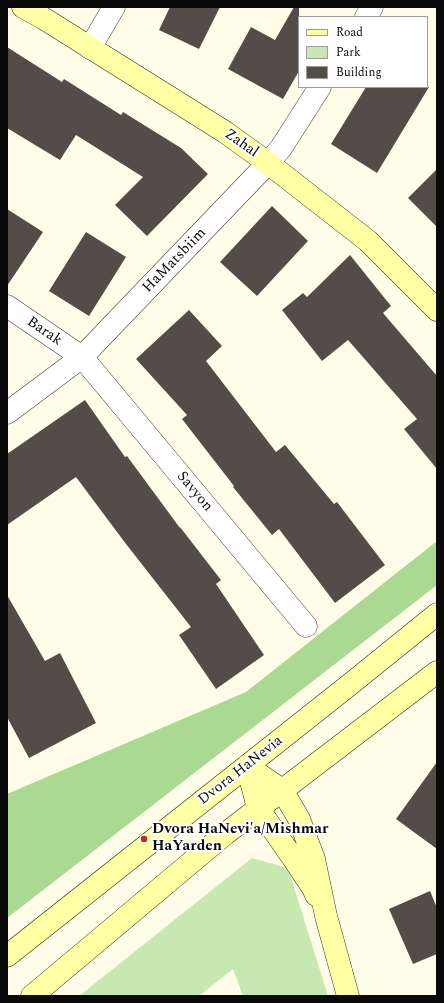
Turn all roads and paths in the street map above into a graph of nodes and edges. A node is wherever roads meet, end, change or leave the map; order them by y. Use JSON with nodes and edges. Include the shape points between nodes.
{"nodes":[{"id":1,"x":23,"y":7,"type":"edge"},
{"id":2,"x":114,"y":7,"type":"edge"},
{"id":3,"x":372,"y":7,"type":"edge"},
{"id":4,"x":367,"y":16,"type":"edge"},
{"id":5,"x":90,"y":48,"type":"junction"},
{"id":6,"x":319,"y":88,"type":"edge"},
{"id":7,"x":274,"y":156,"type":"junction"},
{"id":8,"x":7,"y":306,"type":"edge"},
{"id":9,"x":437,"y":310,"type":"edge"},
{"id":10,"x":82,"y":357,"type":"junction"},
{"id":11,"x":7,"y":413,"type":"edge"},
{"id":12,"x":437,"y":614,"type":"edge"},
{"id":13,"x":306,"y":626,"type":"dead end"},
{"id":14,"x":437,"y":672,"type":"edge"},
{"id":15,"x":247,"y":766,"type":"junction"},
{"id":16,"x":282,"y":790,"type":"junction"},
{"id":17,"x":258,"y":808,"type":"junction"},
{"id":18,"x":326,"y":916,"type":"junction"},
{"id":19,"x":7,"y":956,"type":"edge"},
{"id":20,"x":32,"y":996,"type":"edge"},
{"id":21,"x":348,"y":996,"type":"edge"}],
"edges":[{"from":1,"to":5,"type":"street","name":"Zahal"},
{"from":2,"to":5,"type":"street"},
{"from":3,"to":4,"type":"street"},
{"from":5,"to":7,"type":"street","name":"Zahal","via":[[225,132]]},
{"from":6,"to":7,"type":"street","name":"HaMatsbiim"},
{"from":7,"to":9,"type":"street","name":"Zahal","via":[[368,241]]},
{"from":7,"to":10,"type":"street","name":"HaMatsbiim"},
{"from":8,"to":10,"type":"street","name":"Barak"},
{"from":10,"to":11,"type":"street","name":"HaMatsbiim"},
{"from":10,"to":13,"type":"street","name":"Savyon"},
{"from":12,"to":15,"type":"street","name":"Dvora HaNevia"},
{"from":14,"to":16,"type":"street"},
{"from":15,"to":16,"type":"street"},
{"from":15,"to":17,"type":"street"},
{"from":15,"to":19,"type":"street","name":"Dvora HaNevia"},
{"from":16,"to":17,"type":"street"},
{"from":16,"to":18,"type":"street","via":[[308,840]]},
{"from":17,"to":18,"type":"street","via":[[313,888]]},
{"from":17,"to":20,"type":"street"},
{"from":18,"to":21,"type":"street"}]}
